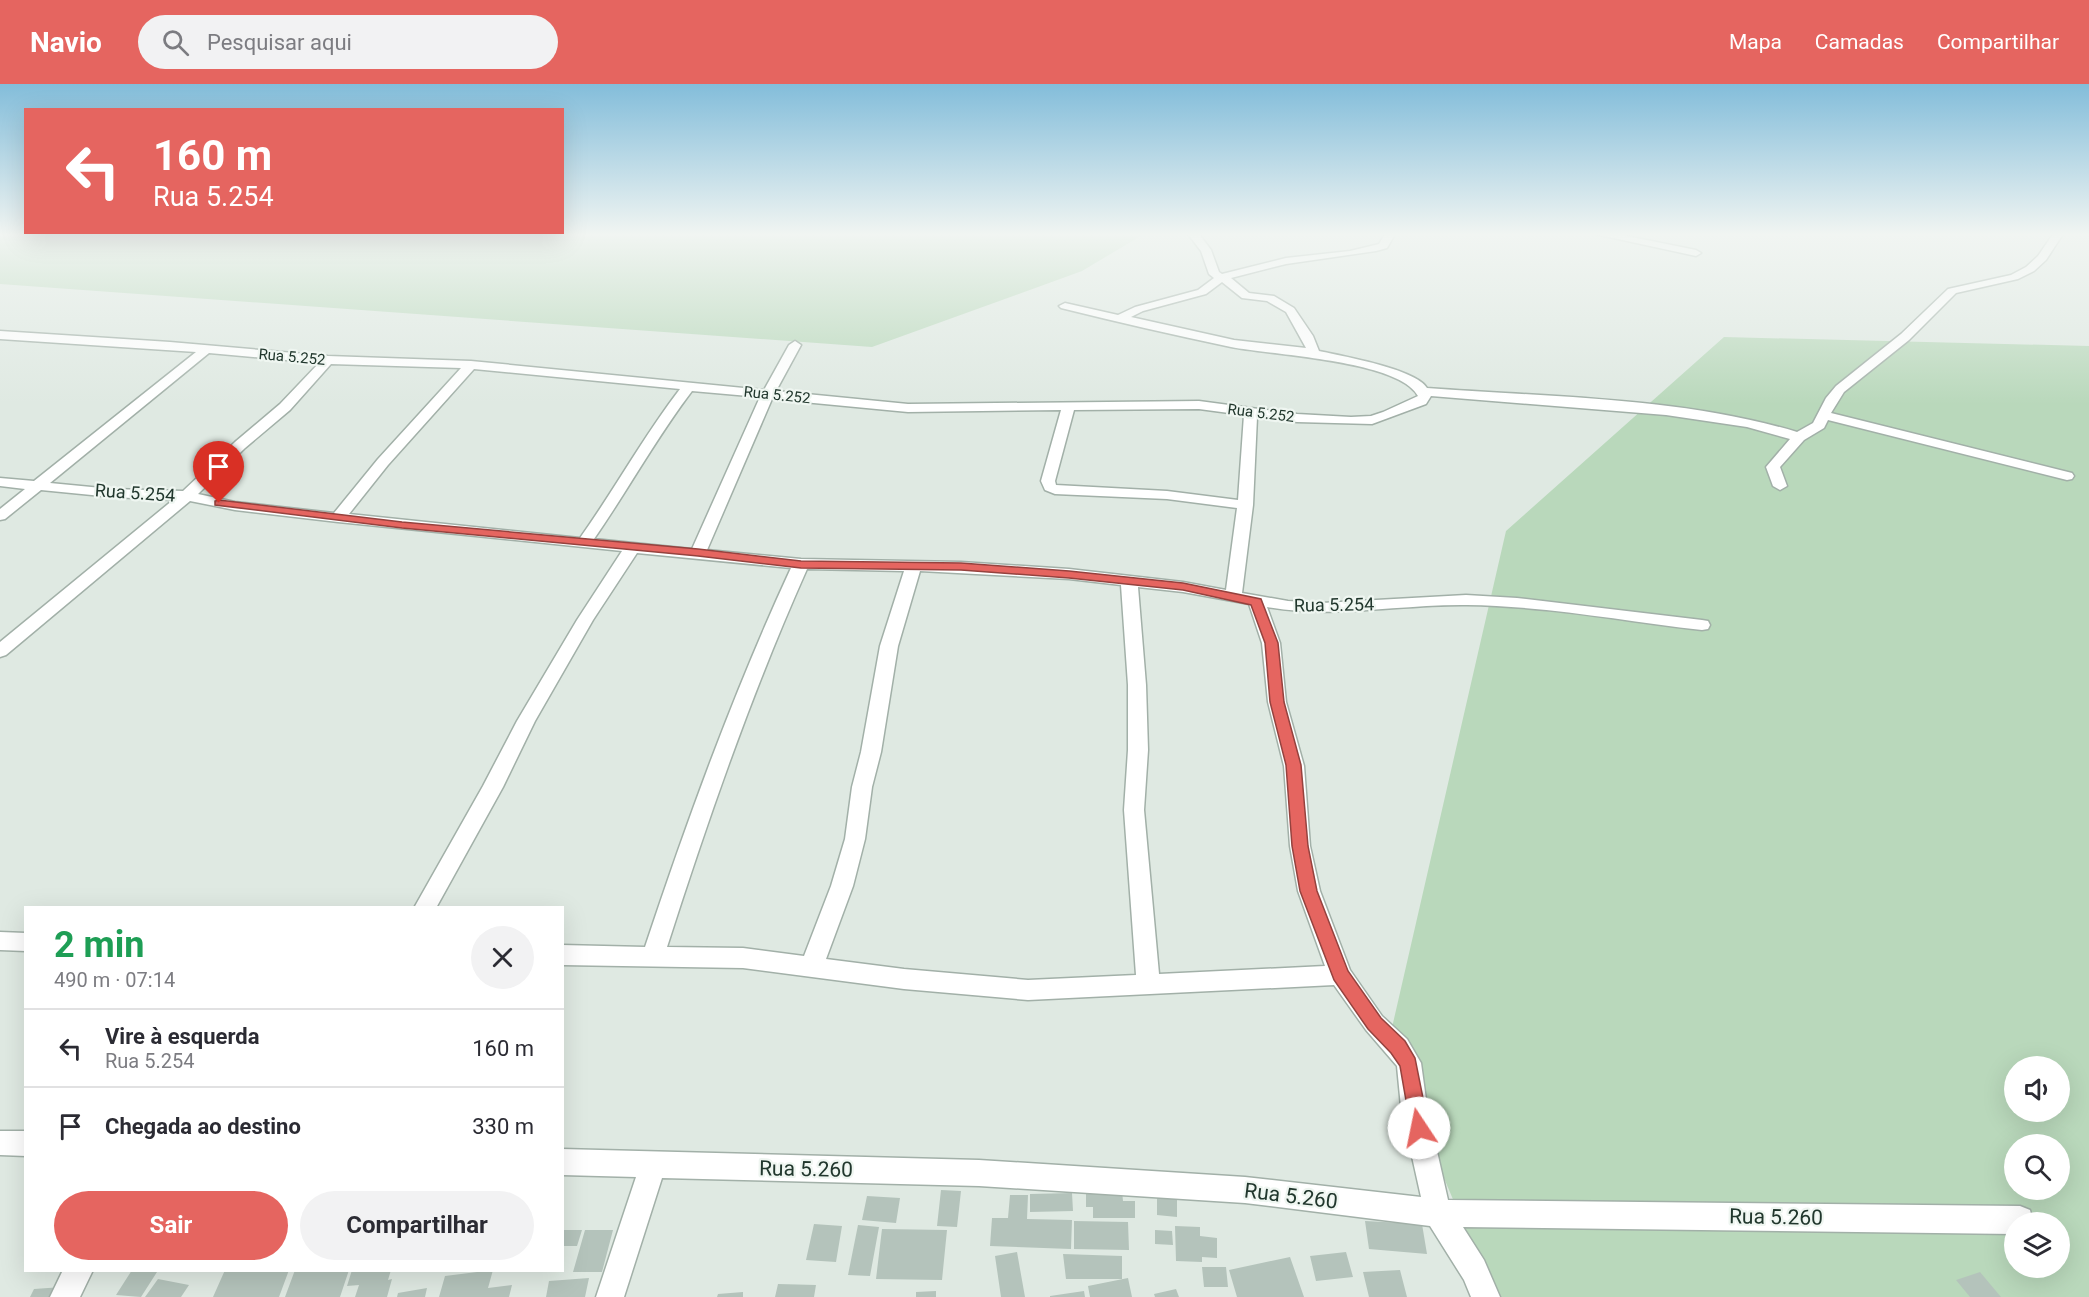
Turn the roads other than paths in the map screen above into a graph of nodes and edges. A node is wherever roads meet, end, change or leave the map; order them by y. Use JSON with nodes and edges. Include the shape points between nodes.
{"nodes":[{"id":1,"x":1204,"y":291,"type":"edge"},
{"id":2,"x":1241,"y":291,"type":"edge"},
{"id":3,"x":1954,"y":291,"type":"edge"},
{"id":4,"x":1065,"y":306,"type":"dead end"},
{"id":5,"x":1118,"y":319,"type":"junction"},
{"id":6,"x":0,"y":335,"type":"edge"},
{"id":7,"x":795,"y":345,"type":"dead end"},
{"id":8,"x":207,"y":349,"type":"junction"},
{"id":9,"x":1314,"y":353,"type":"junction"},
{"id":10,"x":328,"y":360,"type":"junction"},
{"id":11,"x":471,"y":364,"type":"junction"},
{"id":12,"x":689,"y":386,"type":"junction"},
{"id":13,"x":1425,"y":392,"type":"junction"},
{"id":14,"x":768,"y":394,"type":"junction"},
{"id":15,"x":1068,"y":407,"type":"junction"},
{"id":16,"x":1251,"y":412,"type":"junction"},
{"id":17,"x":1824,"y":415,"type":"junction"},
{"id":18,"x":1799,"y":437,"type":"junction"},
{"id":19,"x":2067,"y":476,"type":"dead end"},
{"id":20,"x":0,"y":482,"type":"edge"},
{"id":21,"x":41,"y":484,"type":"junction"},
{"id":22,"x":1780,"y":486,"type":"dead end"},
{"id":23,"x":187,"y":496,"type":"junction"},
{"id":24,"x":1245,"y":505,"type":"junction"},
{"id":25,"x":0,"y":516,"type":"edge"},
{"id":26,"x":338,"y":518,"type":"junction"},
{"id":27,"x":584,"y":543,"type":"junction"},
{"id":28,"x":633,"y":546,"type":"junction"},
{"id":29,"x":698,"y":552,"type":"junction"},
{"id":30,"x":801,"y":564,"type":"junction"},
{"id":31,"x":913,"y":567,"type":"junction"},
{"id":32,"x":1129,"y":581,"type":"junction"},
{"id":33,"x":1233,"y":596,"type":"junction"},
{"id":34,"x":1257,"y":602,"type":"junction"},
{"id":35,"x":1702,"y":625,"type":"dead end"},
{"id":36,"x":0,"y":651,"type":"edge"},
{"id":37,"x":426,"y":906,"type":"edge"},
{"id":38,"x":0,"y":941,"type":"edge"},
{"id":39,"x":24,"y":942,"type":"edge"},
{"id":40,"x":564,"y":955,"type":"edge"},
{"id":41,"x":653,"y":957,"type":"junction"},
{"id":42,"x":812,"y":966,"type":"junction"},
{"id":43,"x":1340,"y":975,"type":"junction"},
{"id":44,"x":1148,"y":984,"type":"junction"},
{"id":45,"x":0,"y":1143,"type":"edge"},
{"id":46,"x":24,"y":1144,"type":"edge"},
{"id":47,"x":564,"y":1162,"type":"edge"},
{"id":48,"x":653,"y":1165,"type":"junction"},
{"id":49,"x":1438,"y":1214,"type":"junction"},
{"id":50,"x":2004,"y":1220,"type":"edge"},
{"id":51,"x":79,"y":1272,"type":"edge"},
{"id":52,"x":64,"y":1297,"type":"edge"},
{"id":53,"x":610,"y":1297,"type":"edge"},
{"id":54,"x":1486,"y":1297,"type":"edge"}],
"edges":[{"from":1,"to":5,"type":"street"},
{"from":2,"to":9,"type":"street","via":[[1246,296],[1270,298],[1290,310]]},
{"from":3,"to":17,"type":"street","via":[[1905,337],[1840,389]]},
{"from":4,"to":5,"type":"street"},
{"from":5,"to":9,"type":"street","via":[[1234,345]]},
{"from":6,"to":8,"type":"street","name":"Rua 5.252"},
{"from":7,"to":14,"type":"street"},
{"from":8,"to":10,"type":"street","name":"Rua 5.252"},
{"from":8,"to":21,"type":"street"},
{"from":9,"to":13,"type":"street","via":[[1391,372]]},
{"from":10,"to":11,"type":"street","name":"Rua 5.252"},
{"from":10,"to":23,"type":"street","via":[[285,407]]},
{"from":11,"to":12,"type":"street","name":"Rua 5.252"},
{"from":11,"to":26,"type":"street"},
{"from":12,"to":14,"type":"street","name":"Rua 5.252"},
{"from":12,"to":27,"type":"street","via":[[656,429],[620,492]]},
{"from":13,"to":16,"type":"street","name":"Rua 5.252","via":[[1421,401],[1372,420],[1317,420]]},
{"from":13,"to":18,"type":"street","via":[[1674,411],[1735,420]]},
{"from":14,"to":15,"type":"street","name":"Rua 5.252","via":[[908,408]]},
{"from":14,"to":29,"type":"street"},
{"from":15,"to":16,"type":"street","name":"Rua 5.252","via":[[1199,405]]},
{"from":15,"to":24,"type":"street","via":[[1048,481],[1055,490],[1167,495]]},
{"from":16,"to":24,"type":"street"},
{"from":17,"to":18,"type":"street","via":[[1820,425]]},
{"from":17,"to":19,"type":"street"},
{"from":18,"to":22,"type":"street","via":[[1773,467]]},
{"from":20,"to":21,"type":"street","name":"Rua 5.254"},
{"from":21,"to":23,"type":"street","name":"Rua 5.254"},
{"from":21,"to":25,"type":"street"},
{"from":23,"to":26,"type":"street","name":"Rua 5.254"},
{"from":23,"to":36,"type":"street"},
{"from":24,"to":33,"type":"street"},
{"from":26,"to":27,"type":"street","name":"Rua 5.254"},
{"from":27,"to":28,"type":"street","name":"Rua 5.254"},
{"from":28,"to":29,"type":"street","name":"Rua 5.254"},
{"from":28,"to":37,"type":"street","via":[[526,721]]},
{"from":29,"to":30,"type":"street","name":"Rua 5.254"},
{"from":30,"to":31,"type":"street","name":"Rua 5.254"},
{"from":30,"to":41,"type":"street","via":[[736,713]]},
{"from":31,"to":32,"type":"street","name":"Rua 5.254","via":[[1006,569]]},
{"from":31,"to":42,"type":"street","via":[[889,646],[855,839]]},
{"from":32,"to":33,"type":"street","name":"Rua 5.254"},
{"from":32,"to":44,"type":"street","via":[[1137,685],[1134,810]]},
{"from":33,"to":34,"type":"street","name":"Rua 5.254"},
{"from":34,"to":35,"type":"street","name":"Rua 5.254","via":[[1322,608],[1466,600]]},
{"from":34,"to":43,"type":"street","via":[[1271,643],[1277,702],[1294,765],[1300,846],[1309,891]]},
{"from":38,"to":39,"type":"street"},
{"from":40,"to":41,"type":"street"},
{"from":41,"to":42,"type":"street","via":[[743,958]]},
{"from":42,"to":44,"type":"street","via":[[1028,990]]},
{"from":43,"to":44,"type":"street"},
{"from":43,"to":49,"type":"street","via":[[1408,1064]]},
{"from":45,"to":46,"type":"street"},
{"from":47,"to":48,"type":"street","name":"Rua 5.260"},
{"from":48,"to":49,"type":"street","name":"Rua 5.260","via":[[979,1173],[1245,1190]]},
{"from":48,"to":53,"type":"street"},
{"from":49,"to":50,"type":"street","name":"Rua 5.260"},
{"from":49,"to":54,"type":"street","via":[[1474,1270]]},
{"from":51,"to":52,"type":"street"}]}
